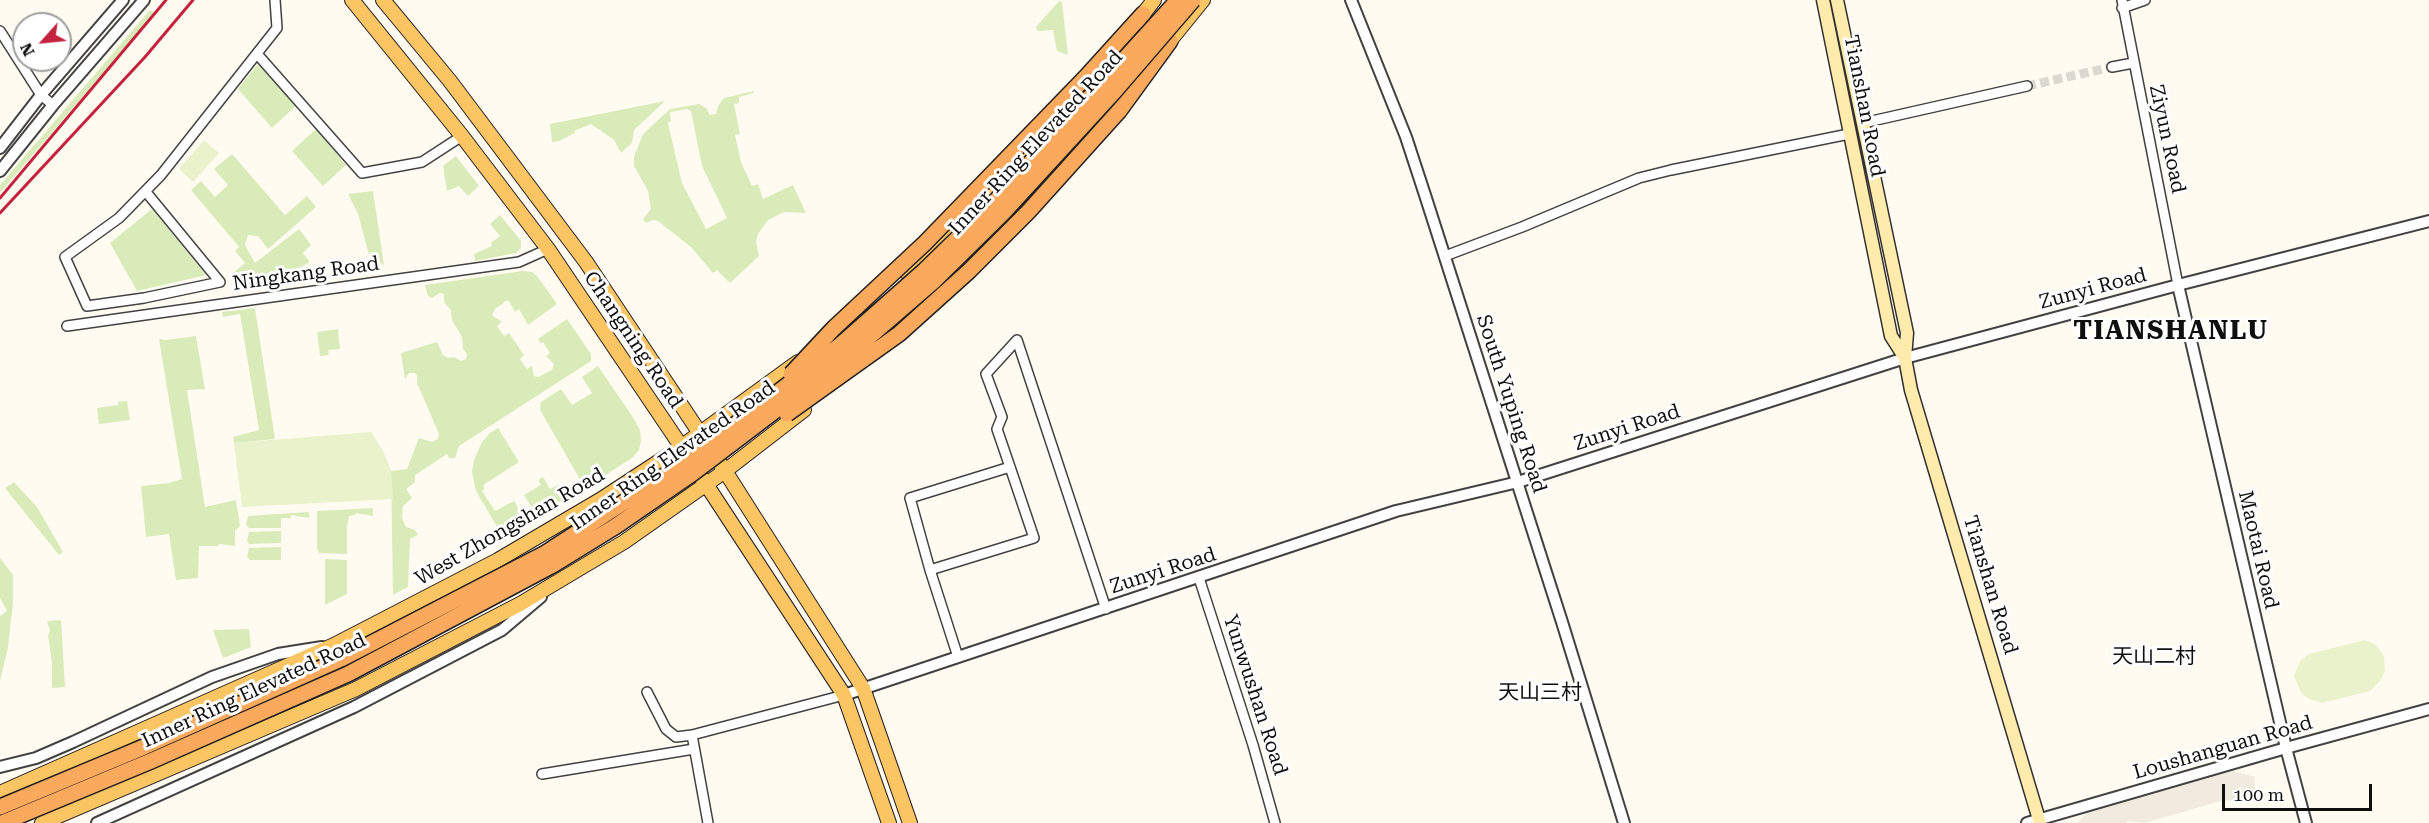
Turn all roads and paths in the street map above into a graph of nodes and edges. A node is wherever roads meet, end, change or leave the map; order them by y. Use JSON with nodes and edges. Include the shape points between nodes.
{"nodes":[{"id":1,"x":123,"y":0,"type":"edge"},
{"id":2,"x":144,"y":0,"type":"edge"},
{"id":3,"x":275,"y":0,"type":"edge"},
{"id":4,"x":352,"y":0,"type":"edge"},
{"id":5,"x":383,"y":0,"type":"edge"},
{"id":6,"x":1154,"y":0,"type":"edge"},
{"id":7,"x":1178,"y":0,"type":"edge"},
{"id":8,"x":1193,"y":0,"type":"edge"},
{"id":9,"x":1203,"y":0,"type":"edge"},
{"id":10,"x":1351,"y":0,"type":"edge"},
{"id":11,"x":1823,"y":0,"type":"edge"},
{"id":12,"x":1837,"y":0,"type":"edge"},
{"id":13,"x":2145,"y":0,"type":"edge"},
{"id":14,"x":2122,"y":4,"type":"edge"},
{"id":15,"x":1143,"y":14,"type":"junction"},
{"id":16,"x":0,"y":31,"type":"edge"},
{"id":17,"x":1170,"y":41,"type":"junction"},
{"id":18,"x":258,"y":55,"type":"junction"},
{"id":19,"x":2133,"y":63,"type":"junction"},
{"id":20,"x":2112,"y":67,"type":"tunnel mouth"},
{"id":21,"x":2026,"y":86,"type":"tunnel mouth"},
{"id":22,"x":41,"y":95,"type":"junction"},
{"id":23,"x":52,"y":105,"type":"junction"},
{"id":24,"x":31,"y":108,"type":"junction"},
{"id":25,"x":1863,"y":123,"type":"junction"},
{"id":26,"x":1849,"y":134,"type":"junction"},
{"id":27,"x":462,"y":136,"type":"junction"},
{"id":28,"x":0,"y":139,"type":"edge"},
{"id":29,"x":0,"y":148,"type":"edge"},
{"id":30,"x":0,"y":171,"type":"edge"},
{"id":31,"x":146,"y":192,"type":"junction"},
{"id":32,"x":2429,"y":221,"type":"edge"},
{"id":33,"x":548,"y":249,"type":"junction"},
{"id":34,"x":1445,"y":256,"type":"junction"},
{"id":35,"x":2178,"y":285,"type":"junction"},
{"id":36,"x":68,"y":326,"type":"dead end"},
{"id":37,"x":1905,"y":358,"type":"junction"},
{"id":38,"x":767,"y":400,"type":"junction"},
{"id":39,"x":700,"y":433,"type":"junction"},
{"id":40,"x":681,"y":447,"type":"junction"},
{"id":41,"x":1010,"y":467,"type":"junction"},
{"id":42,"x":725,"y":471,"type":"junction"},
{"id":43,"x":693,"y":473,"type":"junction"},
{"id":44,"x":1518,"y":482,"type":"junction"},
{"id":45,"x":706,"y":485,"type":"junction"},
{"id":46,"x":930,"y":570,"type":"junction"},
{"id":47,"x":1199,"y":578,"type":"junction"},
{"id":48,"x":561,"y":580,"type":"junction"},
{"id":49,"x":1106,"y":609,"type":"junction"},
{"id":50,"x":334,"y":645,"type":"junction"},
{"id":51,"x":958,"y":657,"type":"junction"},
{"id":52,"x":863,"y":688,"type":"junction"},
{"id":53,"x":647,"y":692,"type":"dead end"},
{"id":54,"x":844,"y":695,"type":"junction"},
{"id":55,"x":2429,"y":709,"type":"edge"},
{"id":56,"x":692,"y":735,"type":"junction"},
{"id":57,"x":2286,"y":748,"type":"junction"},
{"id":58,"x":694,"y":749,"type":"junction"},
{"id":59,"x":0,"y":766,"type":"edge"},
{"id":60,"x":542,"y":774,"type":"dead end"},
{"id":61,"x":0,"y":793,"type":"edge"},
{"id":62,"x":0,"y":807,"type":"edge"},
{"id":63,"x":2040,"y":821,"type":"edge"},
{"id":64,"x":2,"y":823,"type":"edge"},
{"id":65,"x":42,"y":823,"type":"edge"},
{"id":66,"x":97,"y":823,"type":"edge"},
{"id":67,"x":708,"y":823,"type":"edge"},
{"id":68,"x":889,"y":823,"type":"edge"},
{"id":69,"x":910,"y":823,"type":"edge"},
{"id":70,"x":1275,"y":823,"type":"edge"},
{"id":71,"x":1624,"y":823,"type":"edge"},
{"id":72,"x":2027,"y":823,"type":"edge"},
{"id":73,"x":2306,"y":823,"type":"edge"}],
"edges":[{"from":1,"to":22,"type":"street"},
{"from":2,"to":23,"type":"street"},
{"from":3,"to":18,"type":"street","via":[[278,27]]},
{"from":4,"to":27,"type":"main road","name":"Changning Road"},
{"from":5,"to":39,"type":"main road","name":"Changning Road","via":[[450,81],[586,262]]},
{"from":6,"to":15,"type":"main road"},
{"from":7,"to":38,"type":"highway","name":"Inner Ring Elevated Road","bridge":true,"via":[[926,270],[839,346]]},
{"from":8,"to":43,"type":"highway","name":"Inner Ring Elevated Road","bridge":true,"via":[[1003,213],[935,280],[847,356]]},
{"from":9,"to":17,"type":"main road"},
{"from":10,"to":34,"type":"street","name":"South Yuping Road","via":[[1406,137]]},
{"from":11,"to":26,"type":"main road","name":"Tianshan Road"},
{"from":12,"to":25,"type":"main road","name":"Tianshan Road"},
{"from":13,"to":14,"type":"street"},
{"from":14,"to":19,"type":"street","name":"Ziyun Road"},
{"from":15,"to":38,"type":"highway","bridge":true,"via":[[933,235],[834,328]]},
{"from":15,"to":39,"type":"main road","name":"West Zhongshan Road","via":[[1093,80],[949,234],[819,346]]},
{"from":16,"to":22,"type":"street"},
{"from":17,"to":42,"type":"main road","via":[[1055,172],[945,284],[823,396]]},
{"from":17,"to":43,"type":"highway","bridge":true,"via":[[1119,111],[1020,221],[969,271],[899,334],[776,422]]},
{"from":18,"to":27,"type":"street","via":[[362,173],[422,162]]},
{"from":18,"to":31,"type":"street"},
{"from":19,"to":20,"type":"street"},
{"from":19,"to":35,"type":"street","name":"Ziyun Road"},
{"from":21,"to":25,"type":"street"},
{"from":22,"to":23,"type":"street"},
{"from":22,"to":24,"type":"street"},
{"from":23,"to":30,"type":"street"},
{"from":24,"to":28,"type":"street"},
{"from":24,"to":29,"type":"street"},
{"from":25,"to":37,"type":"main road","name":"Tianshan Road","via":[[1907,333]]},
{"from":26,"to":34,"type":"street","via":[[1639,178]]},
{"from":26,"to":37,"type":"main road","name":"Tianshan Road","via":[[1891,336]]},
{"from":27,"to":33,"type":"main road","name":"Changning Road"},
{"from":31,"to":31,"type":"street","via":[[220,282],[87,306],[66,257],[119,218]]},
{"from":32,"to":35,"type":"street","name":"Zunyi Road"},
{"from":33,"to":36,"type":"street","name":"Ningkang Road","via":[[519,262]]},
{"from":33,"to":40,"type":"main road","name":"Changning Road"},
{"from":34,"to":44,"type":"street","name":"South Yuping Road"},
{"from":35,"to":37,"type":"street","name":"Zunyi Road"},
{"from":35,"to":57,"type":"street","name":"Maotai Road"},
{"from":37,"to":44,"type":"street","name":"Zunyi Road"},
{"from":37,"to":63,"type":"main road","name":"Tianshan Road","via":[[1911,390]]},
{"from":38,"to":62,"type":"highway","name":"Inner Ring Elevated Road","bridge":true,"via":[[686,462],[534,559],[341,659]]},
{"from":39,"to":40,"type":"main road","name":"West Zhongshan Road"},
{"from":39,"to":42,"type":"main road","name":"Changning Road"},
{"from":40,"to":45,"type":"main road","name":"Changning Road"},
{"from":40,"to":50,"type":"main road","name":"West Zhongshan Road","via":[[498,560]]},
{"from":41,"to":46,"type":"street","via":[[910,498]]},
{"from":41,"to":46,"type":"street","via":[[1034,538]]},
{"from":41,"to":49,"type":"street","via":[[998,429],[1002,417],[986,374],[1017,340]]},
{"from":42,"to":45,"type":"main road"},
{"from":42,"to":52,"type":"main road","name":"Changning Road"},
{"from":43,"to":64,"type":"highway","name":"Inner Ring Elevated Road","bridge":true,"via":[[551,566],[348,674]]},
{"from":44,"to":47,"type":"street","name":"Zunyi Road","via":[[1396,511]]},
{"from":44,"to":71,"type":"street","name":"South Yuping Road"},
{"from":45,"to":48,"type":"main road"},
{"from":45,"to":54,"type":"main road","name":"Changning Road"},
{"from":46,"to":51,"type":"street"},
{"from":47,"to":49,"type":"street","name":"Zunyi Road"},
{"from":47,"to":70,"type":"street","name":"Yunwushan Road"},
{"from":48,"to":65,"type":"main road","via":[[356,689]]},
{"from":48,"to":66,"type":"street","via":[[502,630],[354,707]]},
{"from":49,"to":51,"type":"street","name":"Zunyi Road"},
{"from":50,"to":59,"type":"street","name":"West Zhongshan Road","via":[[278,654],[212,677],[36,758]]},
{"from":50,"to":61,"type":"main road","name":"West Zhongshan Road"},
{"from":51,"to":52,"type":"street","name":"Zunyi Road"},
{"from":52,"to":54,"type":"street","name":"Zunyi Road"},
{"from":52,"to":69,"type":"main road","name":"Changning Road"},
{"from":53,"to":56,"type":"street","via":[[666,729],[676,737]]},
{"from":54,"to":56,"type":"street"},
{"from":54,"to":68,"type":"main road","name":"Changning Road"},
{"from":55,"to":57,"type":"street","name":"Loushanguan Road"},
{"from":56,"to":58,"type":"street"},
{"from":57,"to":63,"type":"street","name":"Loushanguan Road"},
{"from":57,"to":73,"type":"street","name":"Maotai Road"},
{"from":58,"to":60,"type":"street"},
{"from":58,"to":67,"type":"street"},
{"from":63,"to":72,"type":"street","name":"Loushanguan Road"}]}
